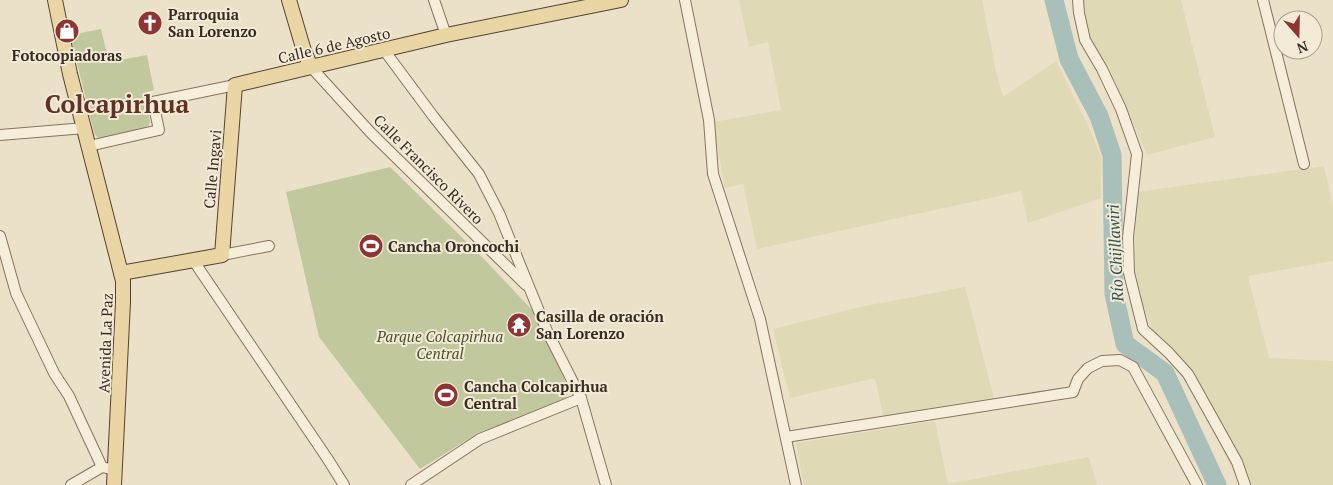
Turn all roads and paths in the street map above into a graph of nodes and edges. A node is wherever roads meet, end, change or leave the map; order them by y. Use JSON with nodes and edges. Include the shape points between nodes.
{"nodes":[{"id":1,"x":55,"y":0,"type":"edge"},
{"id":2,"x":289,"y":0,"type":"edge"},
{"id":3,"x":434,"y":0,"type":"edge"},
{"id":4,"x":621,"y":0,"type":"edge"},
{"id":5,"x":685,"y":0,"type":"edge"},
{"id":6,"x":1078,"y":0,"type":"edge"},
{"id":7,"x":1263,"y":0,"type":"edge"},
{"id":8,"x":446,"y":35,"type":"junction"},
{"id":9,"x":384,"y":50,"type":"junction"},
{"id":10,"x":311,"y":67,"type":"junction"},
{"id":11,"x":235,"y":85,"type":"junction"},
{"id":12,"x":85,"y":128,"type":"junction"},
{"id":13,"x":0,"y":135,"type":"edge"},
{"id":14,"x":89,"y":146,"type":"junction"},
{"id":15,"x":1304,"y":164,"type":"dead end"},
{"id":16,"x":0,"y":236,"type":"edge"},
{"id":17,"x":269,"y":246,"type":"dead end"},
{"id":18,"x":222,"y":255,"type":"junction"},
{"id":19,"x":193,"y":260,"type":"junction"},
{"id":20,"x":121,"y":273,"type":"junction"},
{"id":21,"x":530,"y":290,"type":"junction"},
{"id":22,"x":581,"y":398,"type":"junction"},
{"id":23,"x":786,"y":437,"type":"junction"},
{"id":24,"x":109,"y":469,"type":"junction"},
{"id":25,"x":71,"y":485,"type":"edge"},
{"id":26,"x":114,"y":485,"type":"edge"},
{"id":27,"x":344,"y":485,"type":"edge"},
{"id":28,"x":411,"y":485,"type":"edge"},
{"id":29,"x":606,"y":485,"type":"edge"},
{"id":30,"x":796,"y":485,"type":"edge"},
{"id":31,"x":1197,"y":485,"type":"edge"},
{"id":32,"x":1245,"y":485,"type":"edge"}],
"edges":[{"from":1,"to":12,"type":"main road","name":"Avenida La Paz"},
{"from":2,"to":10,"type":"main road"},
{"from":3,"to":8,"type":"street"},
{"from":4,"to":8,"type":"main road","name":"Calle 6 de Agosto"},
{"from":5,"to":23,"type":"street","via":[[709,120],[713,174],[760,319]]},
{"from":6,"to":32,"type":"street","via":[[1085,40],[1106,77],[1137,154],[1128,237],[1129,273],[1143,329],[1188,374],[1237,462]]},
{"from":7,"to":15,"type":"street"},
{"from":8,"to":9,"type":"main road","name":"Calle 6 de Agosto"},
{"from":9,"to":10,"type":"main road","name":"Calle 6 de Agosto"},
{"from":9,"to":21,"type":"street","via":[[479,174]]},
{"from":10,"to":11,"type":"main road","name":"Calle 6 de Agosto"},
{"from":10,"to":21,"type":"street","name":"Calle Francisco Rivero","via":[[371,133]]},
{"from":11,"to":14,"type":"street","name":"Calle 6 de Agosto","via":[[152,102],[159,130]]},
{"from":11,"to":18,"type":"main road","name":"Calle Ingavi"},
{"from":12,"to":13,"type":"street"},
{"from":12,"to":14,"type":"main road","name":"Avenida La Paz"},
{"from":14,"to":20,"type":"main road","name":"Avenida La Paz"},
{"from":16,"to":24,"type":"street","via":[[16,293],[54,373]]},
{"from":17,"to":18,"type":"street"},
{"from":18,"to":19,"type":"main road"},
{"from":19,"to":20,"type":"main road"},
{"from":19,"to":27,"type":"street"},
{"from":20,"to":24,"type":"main road","name":"Avenida La Paz","via":[[124,302]]},
{"from":21,"to":22,"type":"street"},
{"from":22,"to":28,"type":"street","via":[[480,439]]},
{"from":22,"to":29,"type":"street"},
{"from":23,"to":30,"type":"street"},
{"from":23,"to":31,"type":"street","via":[[1073,392],[1078,379],[1088,368],[1102,361],[1120,360],[1133,367]]},
{"from":24,"to":25,"type":"street"},
{"from":24,"to":26,"type":"main road","name":"Avenida La Paz"}]}
